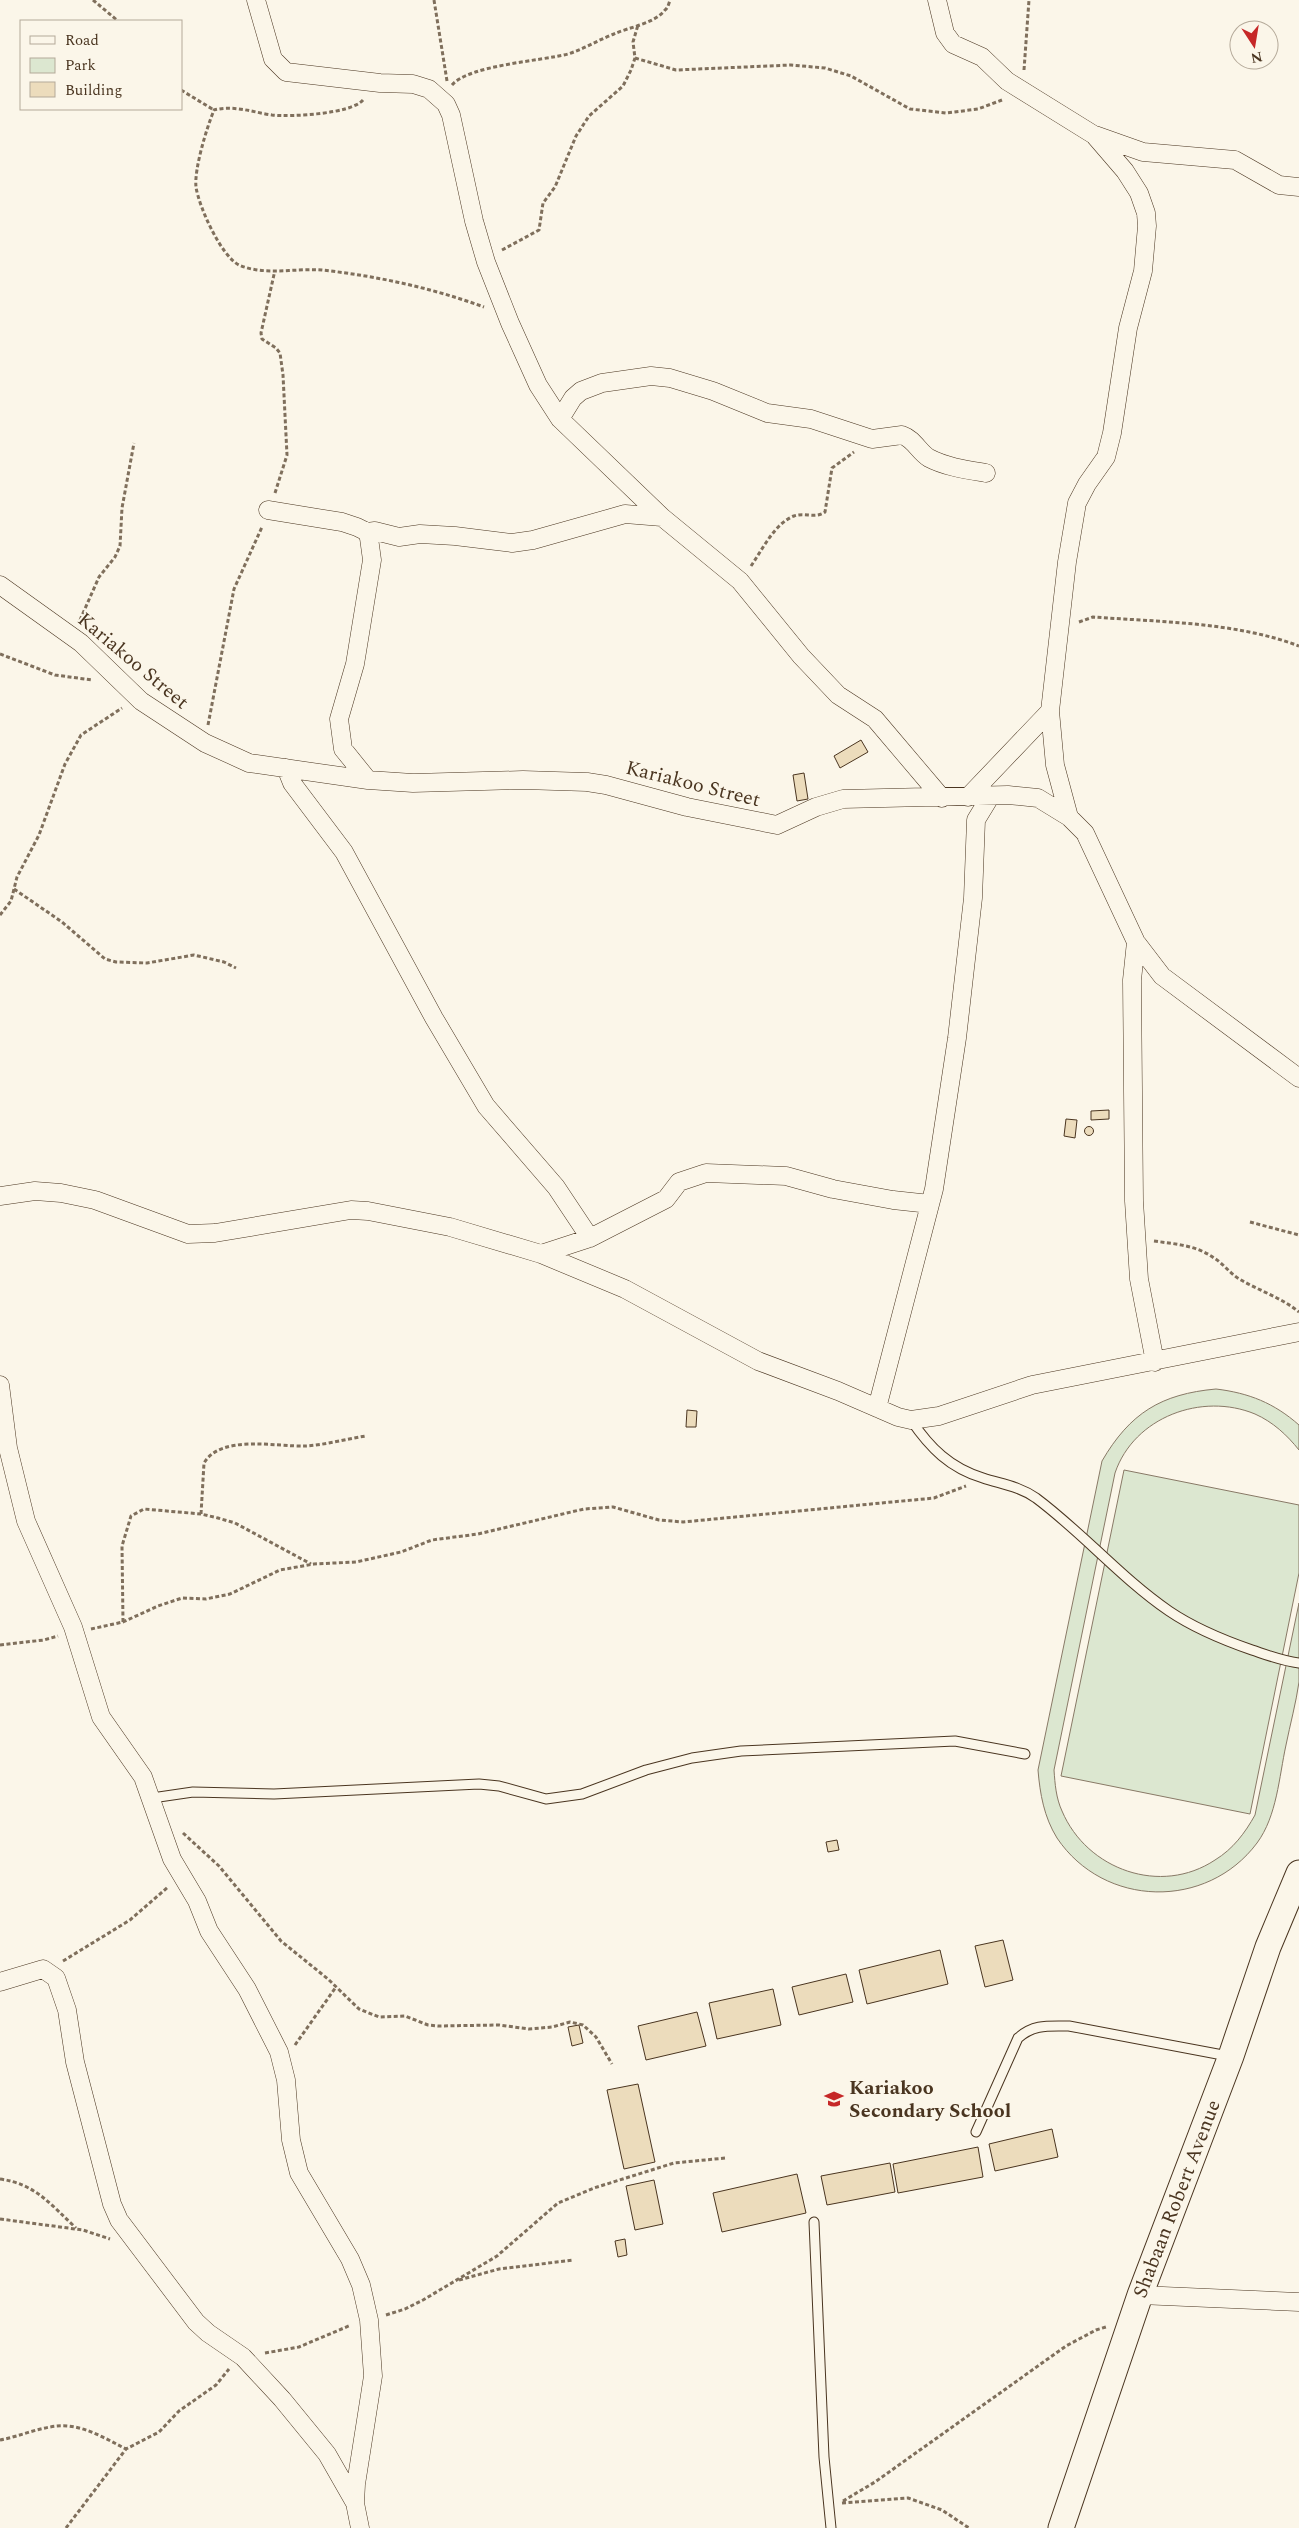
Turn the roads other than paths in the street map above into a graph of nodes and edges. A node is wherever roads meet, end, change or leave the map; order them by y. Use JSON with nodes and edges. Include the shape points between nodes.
{"nodes":[{"id":1,"x":256,"y":0,"type":"edge"},
{"id":2,"x":938,"y":0,"type":"edge"},
{"id":3,"x":1094,"y":135,"type":"junction"},
{"id":4,"x":1299,"y":187,"type":"edge"},
{"id":5,"x":560,"y":419,"type":"junction"},
{"id":6,"x":986,"y":473,"type":"dead end"},
{"id":7,"x":268,"y":510,"type":"dead end"},
{"id":8,"x":662,"y":518,"type":"junction"},
{"id":9,"x":367,"y":532,"type":"junction"},
{"id":10,"x":0,"y":585,"type":"edge"},
{"id":11,"x":1050,"y":711,"type":"junction"},
{"id":12,"x":286,"y":768,"type":"junction"},
{"id":13,"x":368,"y":780,"type":"junction"},
{"id":14,"x":968,"y":797,"type":"junction"},
{"id":15,"x":990,"y":797,"type":"junction"},
{"id":16,"x":942,"y":798,"type":"junction"},
{"id":17,"x":1069,"y":817,"type":"junction"},
{"id":18,"x":1136,"y":942,"type":"junction"},
{"id":19,"x":1299,"y":1078,"type":"edge"},
{"id":20,"x":0,"y":1196,"type":"edge"},
{"id":21,"x":930,"y":1204,"type":"junction"},
{"id":22,"x":590,"y":1238,"type":"junction"},
{"id":23,"x":541,"y":1254,"type":"junction"},
{"id":24,"x":1299,"y":1332,"type":"edge"},
{"id":25,"x":1155,"y":1362,"type":"junction"},
{"id":26,"x":0,"y":1385,"type":"edge"},
{"id":27,"x":877,"y":1408,"type":"junction"},
{"id":28,"x":911,"y":1420,"type":"junction"},
{"id":29,"x":1299,"y":1663,"type":"edge"},
{"id":30,"x":1025,"y":1754,"type":"dead end"},
{"id":31,"x":154,"y":1805,"type":"junction"},
{"id":32,"x":1299,"y":1873,"type":"edge"},
{"id":33,"x":0,"y":1982,"type":"edge"},
{"id":34,"x":1231,"y":2056,"type":"junction"},
{"id":35,"x":976,"y":2132,"type":"dead end"},
{"id":36,"x":814,"y":2222,"type":"dead end"},
{"id":37,"x":1140,"y":2295,"type":"junction"},
{"id":38,"x":1299,"y":2302,"type":"edge"},
{"id":39,"x":355,"y":2503,"type":"junction"},
{"id":40,"x":360,"y":2528,"type":"edge"},
{"id":41,"x":831,"y":2528,"type":"edge"},
{"id":42,"x":1061,"y":2528,"type":"edge"}],
"edges":[{"from":1,"to":5,"type":"street","via":[[272,59],[286,72],[413,84],[429,89],[446,104],[486,262],[538,385]]},
{"from":2,"to":3,"type":"street","via":[[947,38],[960,48],[982,56],[1007,81]]},
{"from":3,"to":4,"type":"street","via":[[1143,152],[1235,160],[1279,185]]},
{"from":3,"to":11,"type":"street","via":[[1139,193],[1147,226],[1143,271],[1128,328],[1108,448],[1075,512]]},
{"from":5,"to":6,"type":"street","via":[[581,391],[602,383],[651,376],[670,378],[712,391],[766,414],[811,419],[876,439],[902,435],[930,458]]},
{"from":5,"to":8,"type":"street"},
{"from":7,"to":9,"type":"street","via":[[342,522]]},
{"from":8,"to":9,"type":"street","via":[[625,514],[533,540],[512,542],[420,534],[399,537]]},
{"from":8,"to":16,"type":"street","via":[[740,581],[819,676],[838,695],[875,719]]},
{"from":9,"to":13,"type":"street","via":[[372,560],[355,664],[339,719],[342,749]]},
{"from":10,"to":12,"type":"street","name":"Kariakoo Street","via":[[72,636],[133,694],[179,728],[249,763]]},
{"from":11,"to":14,"type":"street"},
{"from":11,"to":17,"type":"street","via":[[1055,765]]},
{"from":12,"to":13,"type":"street","name":"Kariakoo Street"},
{"from":12,"to":22,"type":"street","via":[[304,801],[344,852],[486,1106],[556,1187]]},
{"from":13,"to":16,"type":"street","name":"Kariakoo Street","via":[[414,783],[587,782],[777,825],[843,799]]},
{"from":14,"to":15,"type":"street","name":"Kariakoo Street"},
{"from":14,"to":16,"type":"street","name":"Kariakoo Street"},
{"from":15,"to":17,"type":"street","name":"Kariakoo Street","via":[[1038,798]]},
{"from":15,"to":21,"type":"street","via":[[976,820],[970,926]]},
{"from":17,"to":18,"type":"street","name":"Kariakoo Street","via":[[1094,848]]},
{"from":18,"to":19,"type":"street","name":"Kariakoo Street","via":[[1162,976]]},
{"from":18,"to":25,"type":"street","via":[[1132,989],[1134,1202],[1139,1279]]},
{"from":20,"to":23,"type":"street","via":[[61,1193],[95,1200],[188,1234],[215,1233],[330,1213],[368,1210],[450,1227]]},
{"from":21,"to":22,"type":"street","via":[[842,1190],[786,1176],[706,1173],[679,1182],[666,1198]]},
{"from":21,"to":27,"type":"street"},
{"from":22,"to":23,"type":"street"},
{"from":23,"to":27,"type":"street","via":[[625,1288],[758,1361]]},
{"from":24,"to":25,"type":"street"},
{"from":25,"to":28,"type":"street","via":[[1032,1385],[939,1416]]},
{"from":26,"to":31,"type":"street","via":[[8,1448],[26,1521],[75,1632],[101,1717],[143,1778]]},
{"from":27,"to":28,"type":"street"},
{"from":28,"to":29,"type":"lane","via":[[926,1441],[949,1463],[985,1479],[1016,1487],[1034,1497],[1171,1612],[1219,1638]]},
{"from":30,"to":31,"type":"lane","via":[[955,1741],[742,1751],[692,1758],[646,1770],[582,1794],[546,1798],[479,1784],[274,1794],[193,1792]]},
{"from":31,"to":39,"type":"street","via":[[172,1859],[197,1901],[209,1931],[247,1989],[280,2052],[296,2166],[358,2274],[368,2320],[372,2388]]},
{"from":32,"to":34,"type":"street","name":"Shabaan Robert Avenue","via":[[1268,1947]]},
{"from":33,"to":39,"type":"street","via":[[43,1969],[56,1978],[67,2010],[75,2062],[112,2204],[126,2231],[196,2322],[245,2359],[282,2399],[326,2454]]},
{"from":34,"to":35,"type":"lane","via":[[1069,2026],[1028,2030],[1018,2038]]},
{"from":34,"to":37,"type":"street","name":"Shabaan Robert Avenue"},
{"from":36,"to":41,"type":"lane","via":[[824,2456]]},
{"from":37,"to":38,"type":"street"},
{"from":37,"to":42,"type":"street","name":"Shabaan Robert Avenue"},
{"from":39,"to":40,"type":"street"}]}
